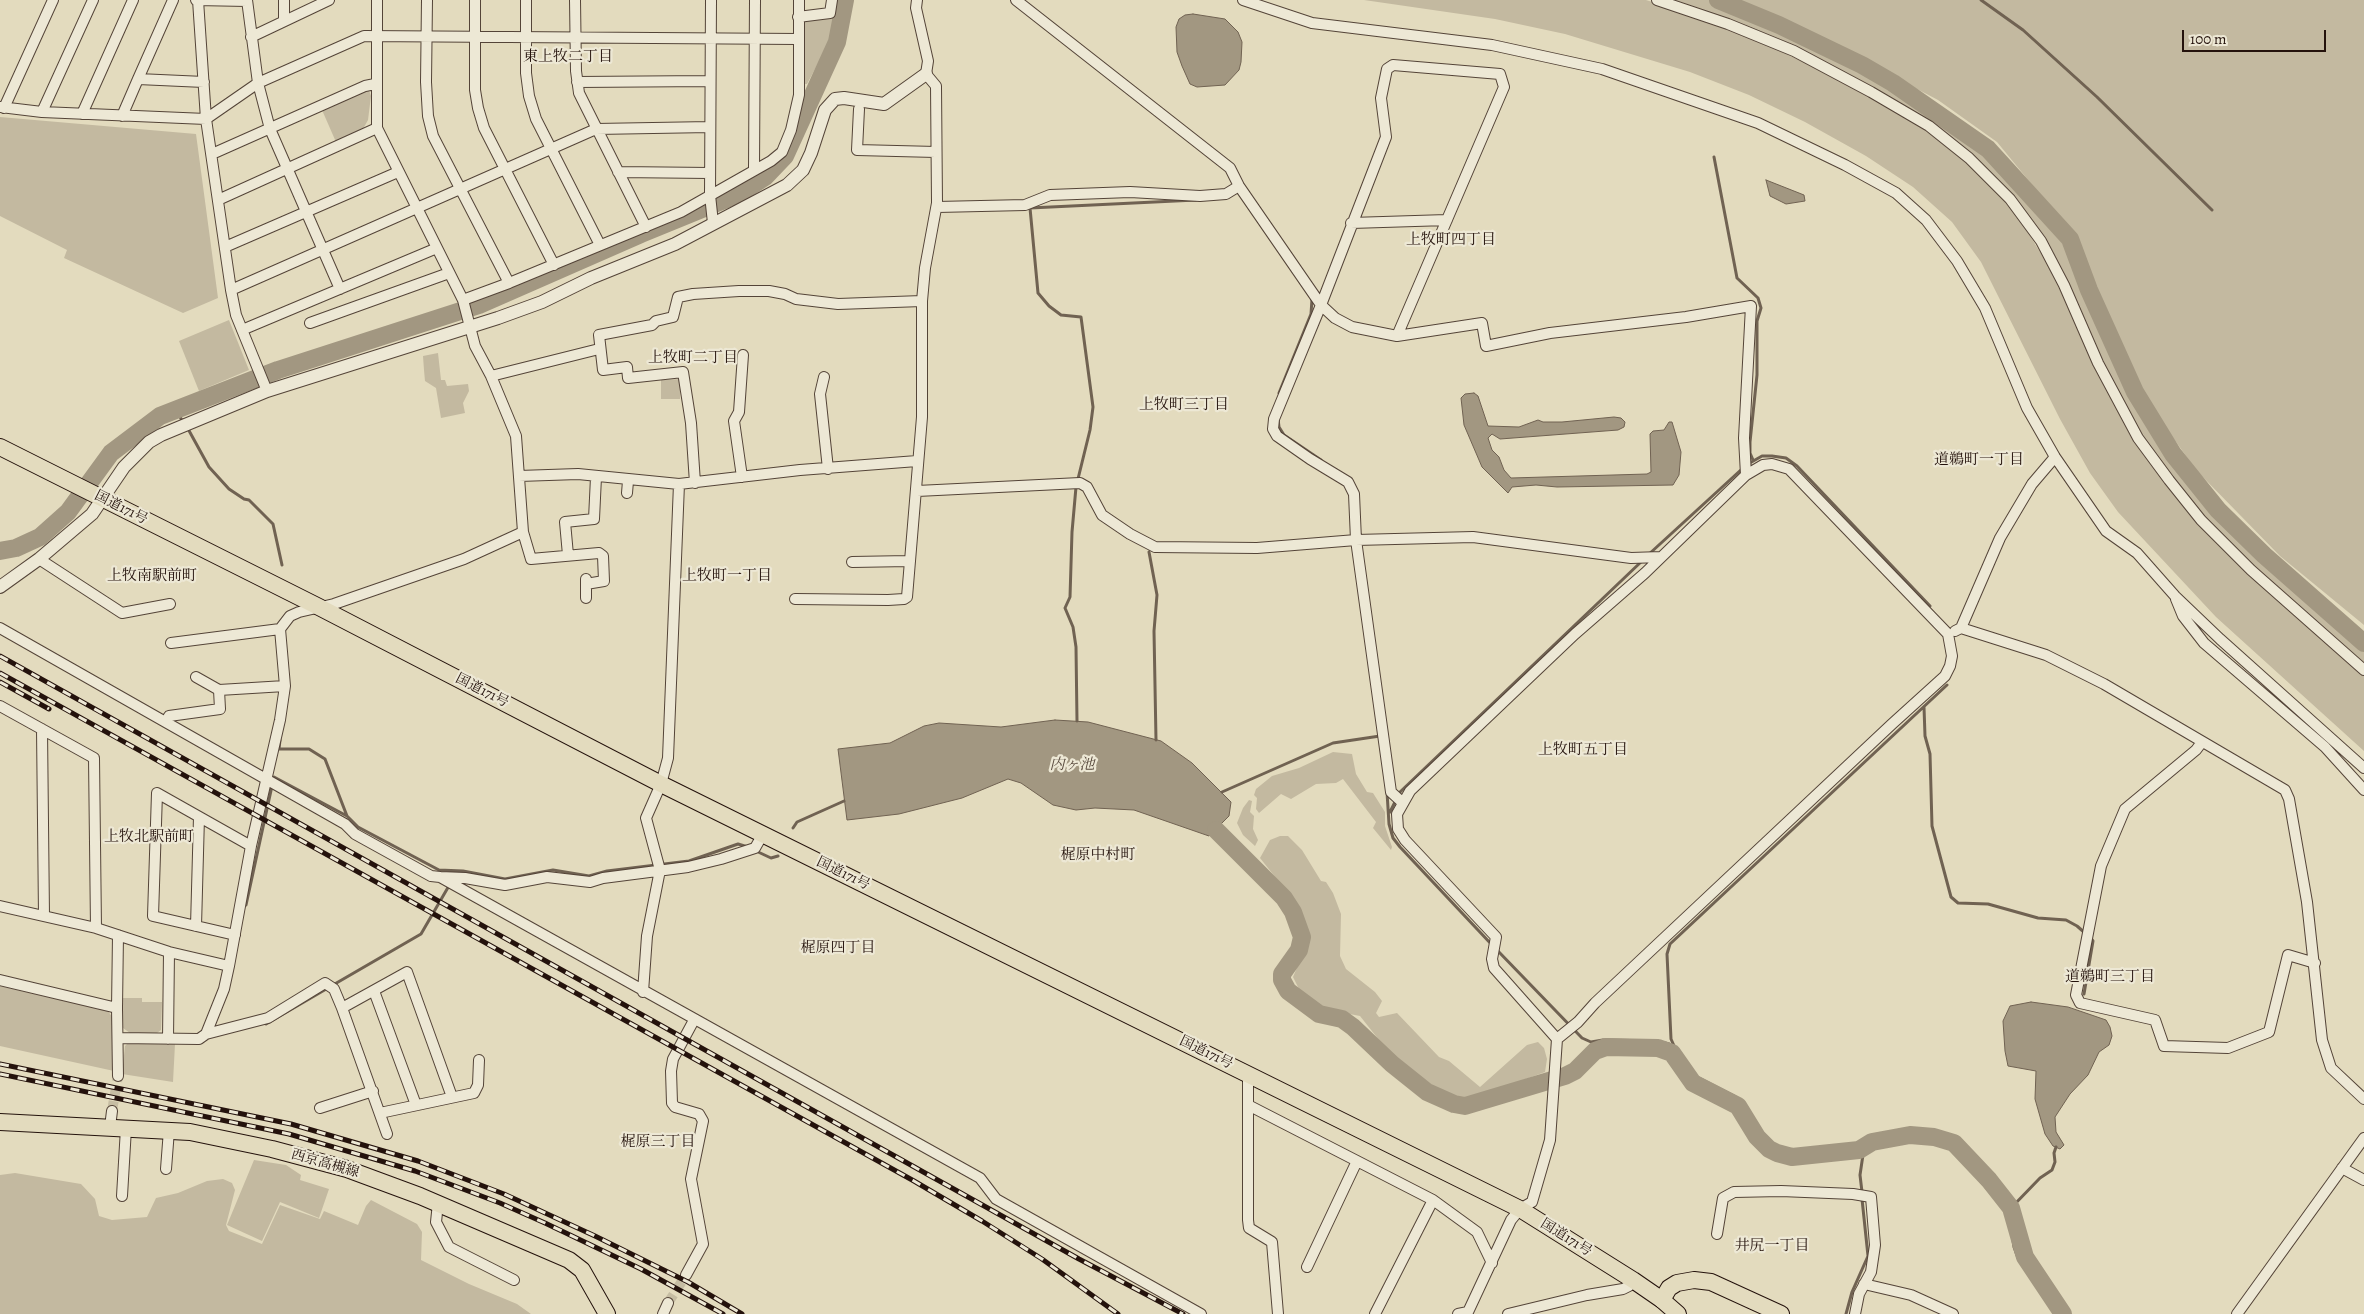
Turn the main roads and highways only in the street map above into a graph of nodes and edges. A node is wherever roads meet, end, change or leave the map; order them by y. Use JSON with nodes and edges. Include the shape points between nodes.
{"nodes":[{"id":1,"x":0,"y":447,"type":"edge"},
{"id":2,"x":0,"y":1122,"type":"edge"},
{"id":3,"x":1662,"y":1300,"type":"junction"},
{"id":4,"x":607,"y":1314,"type":"edge"},
{"id":5,"x":1678,"y":1314,"type":"edge"},
{"id":6,"x":1780,"y":1314,"type":"edge"}],
"edges":[{"from":1,"to":3,"type":"main road","name":"国道171号","via":[[661,784],[755,844],[1248,1073],[1520,1209]]},
{"from":2,"to":4,"type":"main road","name":"西京高槻線","via":[[190,1132],[272,1148],[347,1169],[574,1263],[582,1270]]},
{"from":3,"to":5,"type":"main road","name":"国道171号"},
{"from":3,"to":6,"type":"main road","via":[[1669,1288],[1677,1283],[1711,1282]]}]}
